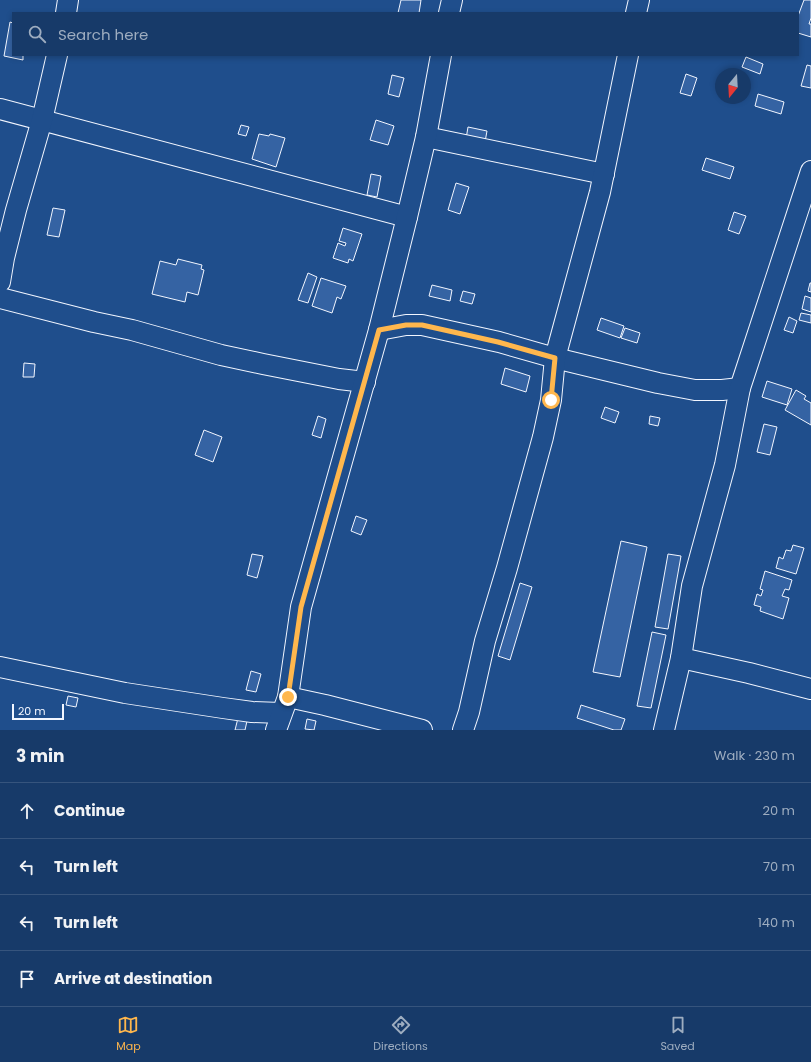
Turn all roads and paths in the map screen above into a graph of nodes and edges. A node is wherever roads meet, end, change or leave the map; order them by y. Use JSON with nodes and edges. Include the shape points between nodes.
{"nodes":[{"id":1,"x":68,"y":0,"type":"edge"},
{"id":2,"x":452,"y":0,"type":"edge"},
{"id":3,"x":639,"y":0,"type":"edge"},
{"id":4,"x":66,"y":12,"type":"edge"},
{"id":5,"x":449,"y":12,"type":"edge"},
{"id":6,"x":636,"y":12,"type":"edge"},
{"id":7,"x":57,"y":56,"type":"edge"},
{"id":8,"x":442,"y":56,"type":"edge"},
{"id":9,"x":628,"y":56,"type":"edge"},
{"id":10,"x":0,"y":109,"type":"edge"},
{"id":11,"x":42,"y":120,"type":"junction"},
{"id":12,"x":426,"y":137,"type":"junction"},
{"id":13,"x":811,"y":171,"type":"edge"},
{"id":14,"x":604,"y":174,"type":"junction"},
{"id":15,"x":407,"y":217,"type":"junction"},
{"id":16,"x":0,"y":282,"type":"edge"},
{"id":17,"x":0,"y":298,"type":"edge"},
{"id":18,"x":379,"y":330,"type":"junction"},
{"id":19,"x":555,"y":358,"type":"junction"},
{"id":20,"x":365,"y":382,"type":"junction"},
{"id":21,"x":740,"y":388,"type":"junction"},
{"id":22,"x":681,"y":658,"type":"junction"},
{"id":23,"x":0,"y":667,"type":"edge"},
{"id":24,"x":811,"y":689,"type":"edge"},
{"id":25,"x":281,"y":713,"type":"edge"},
{"id":26,"x":422,"y":730,"type":"edge"},
{"id":27,"x":463,"y":730,"type":"edge"},
{"id":28,"x":664,"y":730,"type":"edge"}],
"edges":[{"from":1,"to":4,"type":"street"},
{"from":2,"to":5,"type":"street"},
{"from":3,"to":6,"type":"street"},
{"from":7,"to":11,"type":"street"},
{"from":8,"to":12,"type":"street"},
{"from":9,"to":14,"type":"street"},
{"from":10,"to":11,"type":"street"},
{"from":11,"to":15,"type":"street"},
{"from":11,"to":16,"type":"street","via":[[16,210]]},
{"from":12,"to":14,"type":"street"},
{"from":12,"to":15,"type":"street"},
{"from":13,"to":21,"type":"street"},
{"from":14,"to":19,"type":"street"},
{"from":15,"to":18,"type":"street"},
{"from":17,"to":20,"type":"street","via":[[256,363]]},
{"from":18,"to":19,"type":"street","via":[[422,325]]},
{"from":18,"to":20,"type":"street"},
{"from":19,"to":21,"type":"street","via":[[695,390]]},
{"from":19,"to":27,"type":"street","via":[[551,400],[543,437],[485,641]]},
{"from":20,"to":25,"type":"street","via":[[301,607]]},
{"from":21,"to":22,"type":"street","via":[[725,465],[692,586]]},
{"from":22,"to":24,"type":"street"},
{"from":22,"to":28,"type":"street"},
{"from":23,"to":25,"type":"street","via":[[125,693],[252,712]]},
{"from":25,"to":26,"type":"street","via":[[326,705]]}]}
